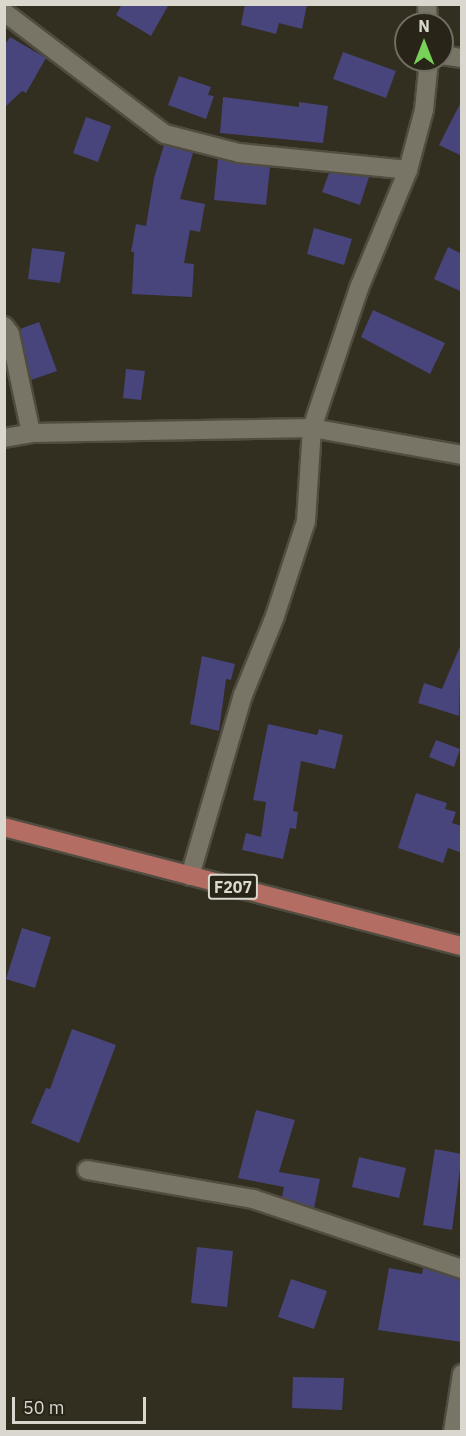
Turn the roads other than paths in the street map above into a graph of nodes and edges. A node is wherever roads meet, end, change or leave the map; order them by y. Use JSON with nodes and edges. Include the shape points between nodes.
{"nodes":[{"id":1,"x":4,"y":12,"type":"edge"},
{"id":2,"x":428,"y":72,"type":"edge"},
{"id":3,"x":408,"y":170,"type":"junction"},
{"id":4,"x":4,"y":326,"type":"edge"},
{"id":5,"x":312,"y":428,"type":"junction"},
{"id":6,"x":31,"y":433,"type":"junction"},
{"id":7,"x":4,"y":438,"type":"edge"},
{"id":8,"x":462,"y":455,"type":"edge"},
{"id":9,"x":4,"y":827,"type":"edge"},
{"id":10,"x":190,"y":876,"type":"junction"},
{"id":11,"x":462,"y":946,"type":"edge"},
{"id":12,"x":87,"y":1170,"type":"dead end"},
{"id":13,"x":462,"y":1269,"type":"edge"},
{"id":14,"x":462,"y":1374,"type":"edge"},
{"id":15,"x":453,"y":1431,"type":"edge"}],
"edges":[{"from":1,"to":3,"type":"street","via":[[165,134],[239,153]]},
{"from":2,"to":3,"type":"street","via":[[424,110]]},
{"from":3,"to":5,"type":"street","via":[[359,288]]},
{"from":4,"to":6,"type":"street","via":[[10,334]]},
{"from":5,"to":6,"type":"street"},
{"from":5,"to":8,"type":"street"},
{"from":5,"to":10,"type":"street","via":[[306,522],[275,616],[243,694]]},
{"from":6,"to":7,"type":"street"},
{"from":9,"to":10,"type":"main road","number":"F207"},
{"from":10,"to":11,"type":"main road","number":"F207"},
{"from":12,"to":13,"type":"street","via":[[253,1199]]},
{"from":14,"to":15,"type":"street"}]}
